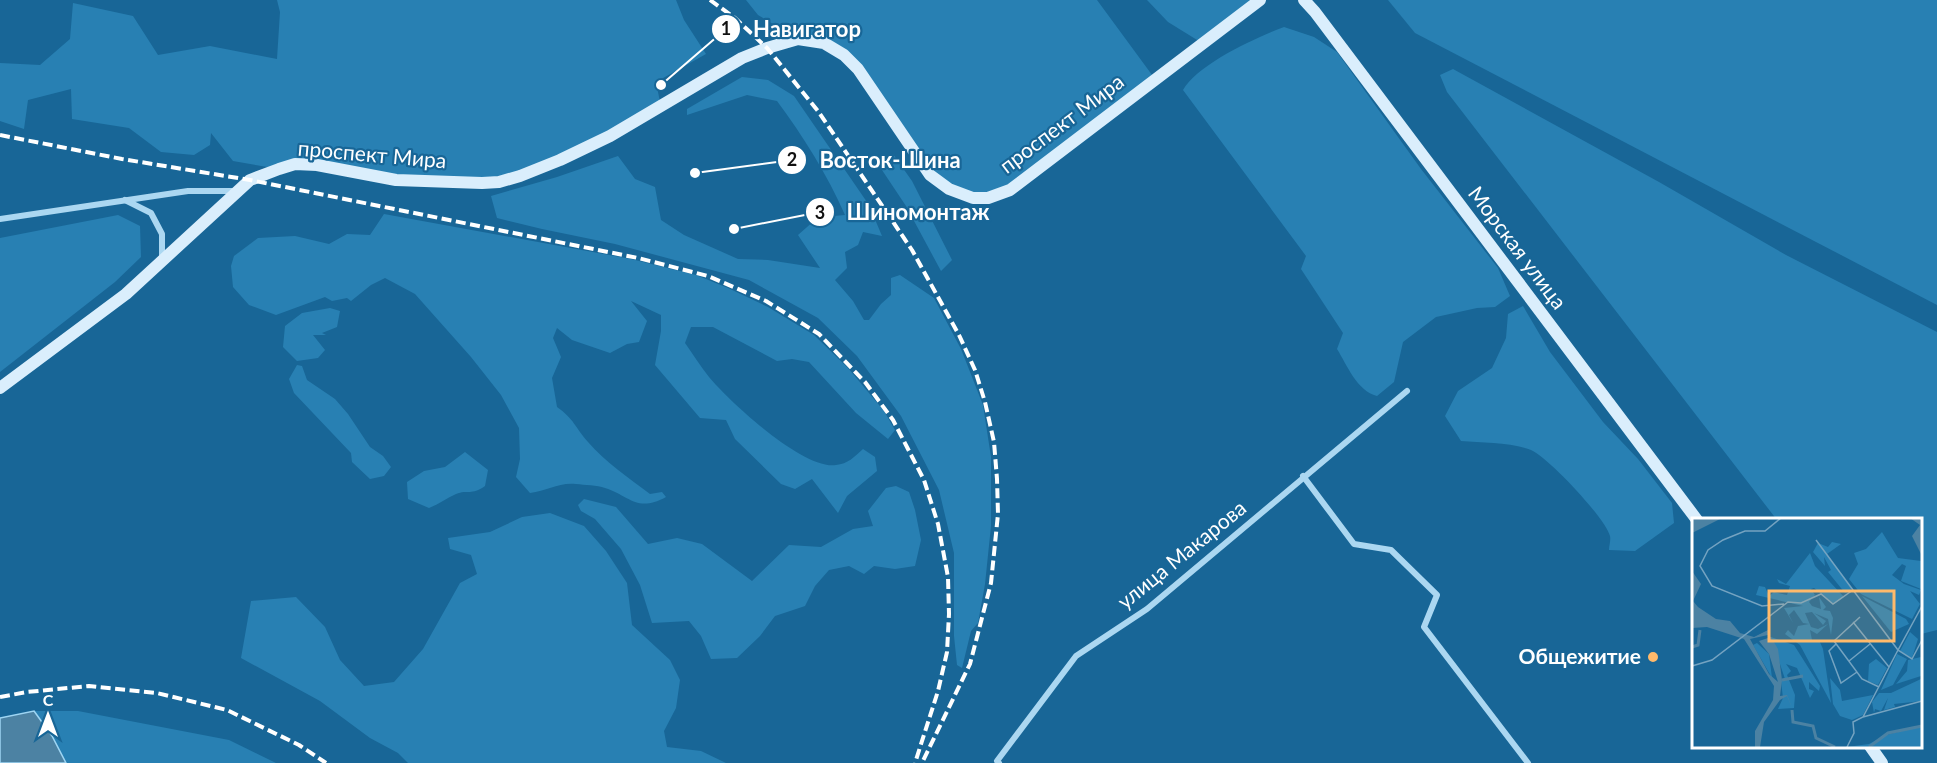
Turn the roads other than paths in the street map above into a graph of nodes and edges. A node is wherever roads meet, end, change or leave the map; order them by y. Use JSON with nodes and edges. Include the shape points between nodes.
{"nodes":[{"id":1,"x":1260,"y":0,"type":"edge"},
{"id":2,"x":1304,"y":0,"type":"edge"},
{"id":3,"x":238,"y":191,"type":"junction"},
{"id":4,"x":125,"y":200,"type":"junction"},
{"id":5,"x":0,"y":219,"type":"edge"},
{"id":6,"x":162,"y":262,"type":"junction"},
{"id":7,"x":0,"y":388,"type":"edge"},
{"id":8,"x":1407,"y":391,"type":"dead end"},
{"id":9,"x":1303,"y":476,"type":"junction"},
{"id":10,"x":1696,"y":518,"type":"edge"},
{"id":11,"x":1870,"y":748,"type":"edge"},
{"id":12,"x":998,"y":762,"type":"edge"},
{"id":13,"x":1528,"y":763,"type":"edge"},
{"id":14,"x":1882,"y":763,"type":"edge"}],
"edges":[{"from":1,"to":3,"type":"main road","name":"проспект Мира","via":[[1010,190],[988,198],[973,198],[949,189],[930,175],[858,69],[824,43],[798,39],[742,58],[610,136],[560,160],[499,182],[396,180],[295,164],[250,180]]},
{"from":2,"to":10,"type":"main road","name":"Морская улица"},
{"from":3,"to":4,"type":"street","via":[[188,191]]},
{"from":3,"to":6,"type":"main road","name":"проспект Мира"},
{"from":4,"to":5,"type":"street"},
{"from":4,"to":6,"type":"street","via":[[151,213],[162,234]]},
{"from":6,"to":7,"type":"main road","name":"проспект Мира","via":[[126,294]]},
{"from":8,"to":9,"type":"street","name":"улица Макарова"},
{"from":9,"to":12,"type":"street","name":"улица Макарова","via":[[1147,609],[1076,656]]},
{"from":9,"to":13,"type":"street","via":[[1354,544],[1391,550],[1437,595],[1424,627]]},
{"from":11,"to":14,"type":"main road"}]}
